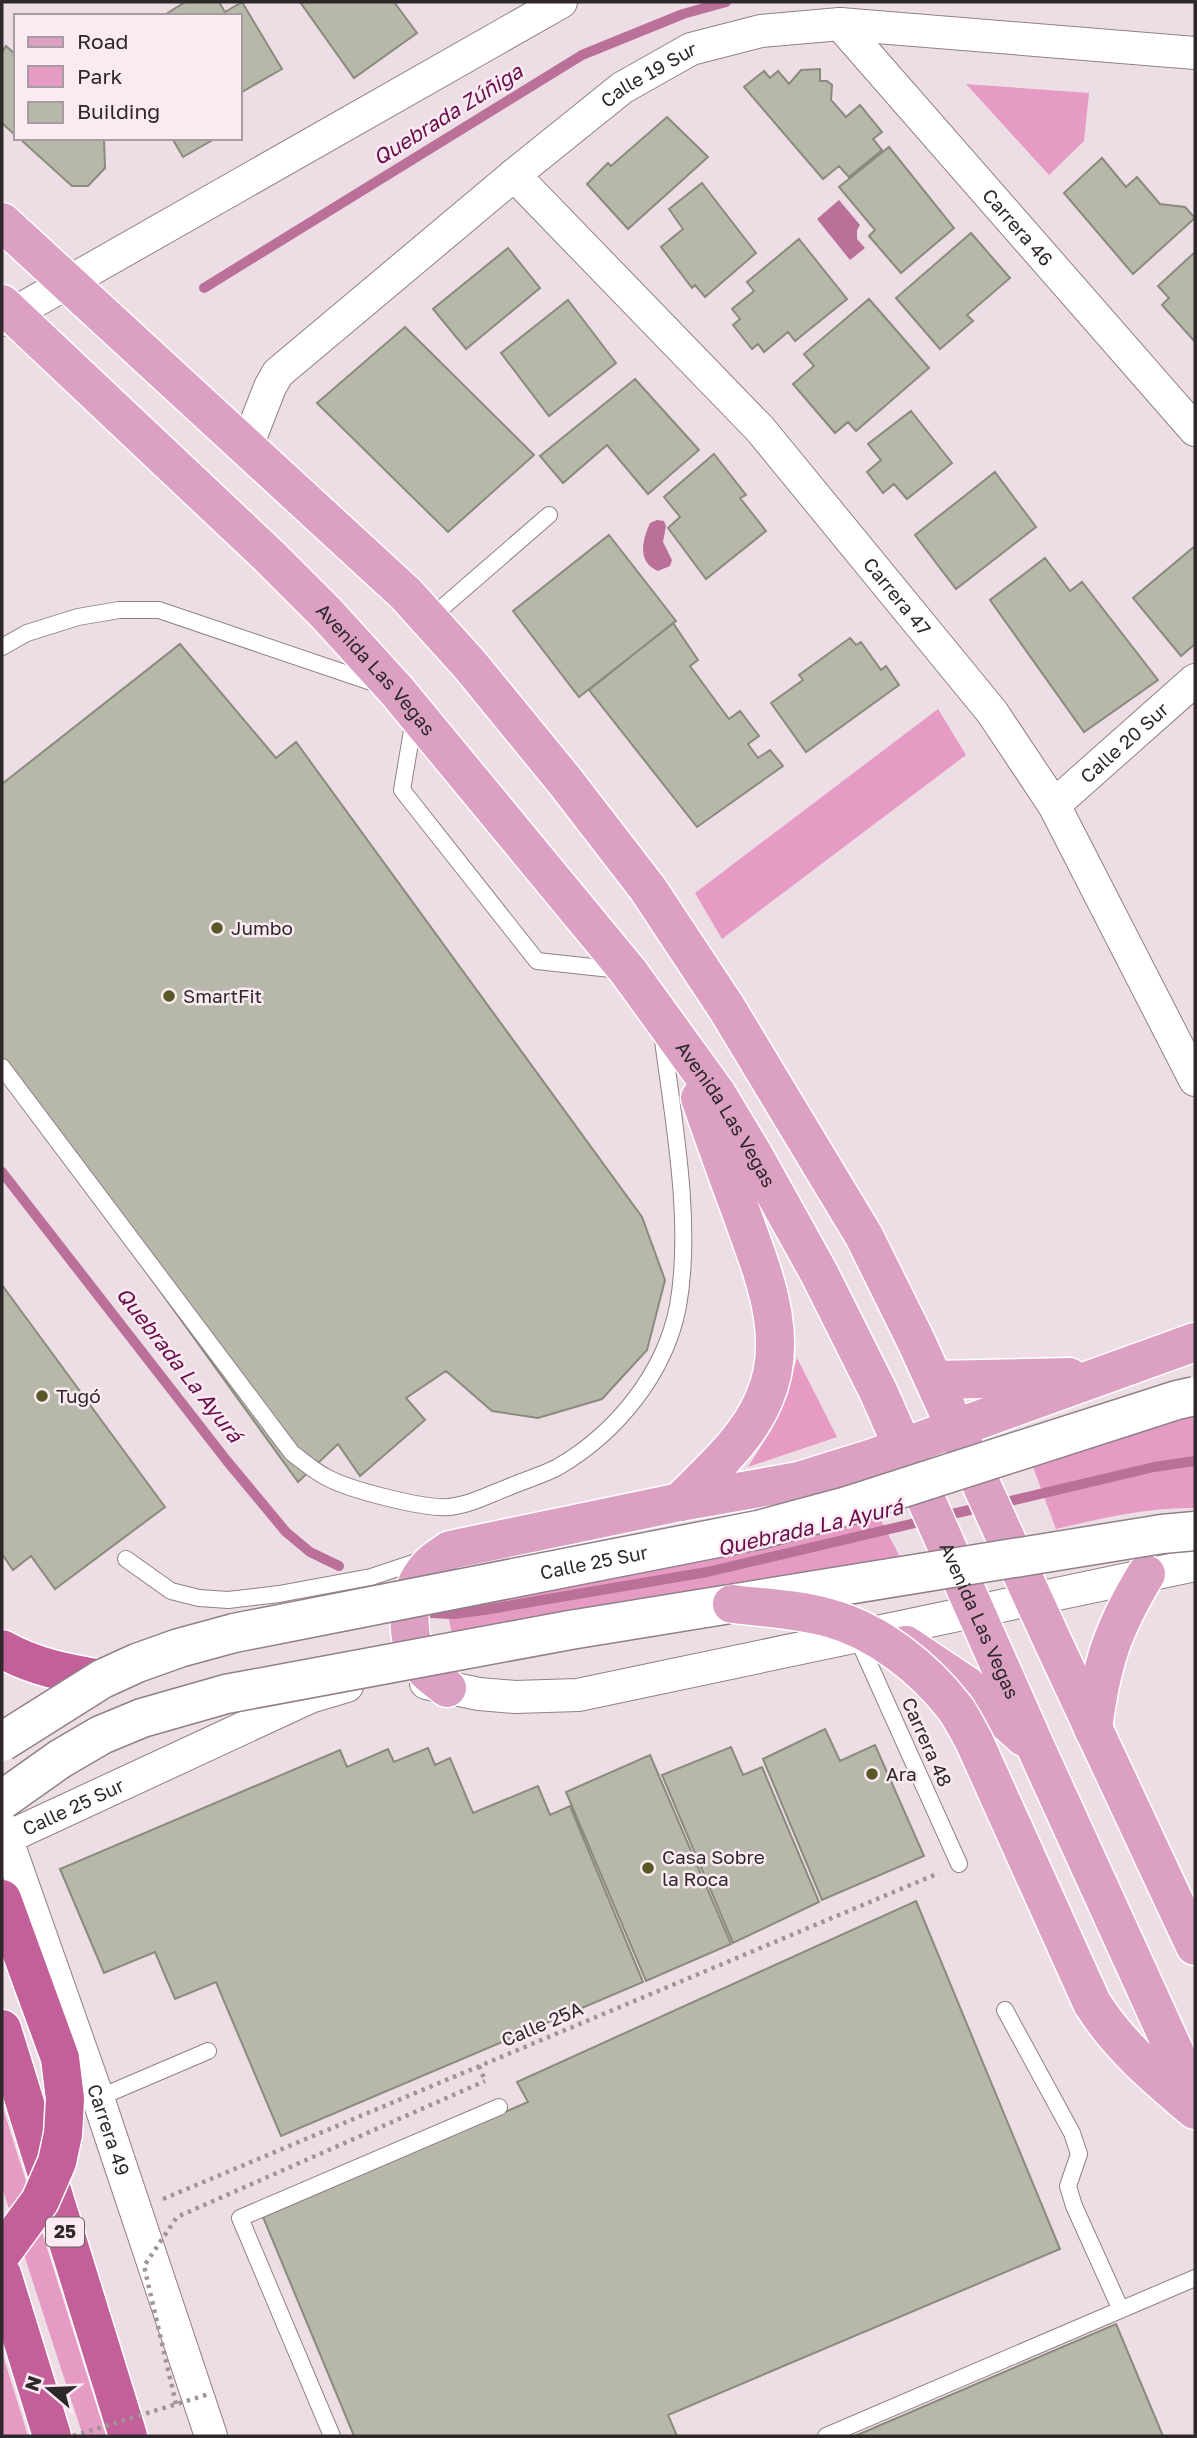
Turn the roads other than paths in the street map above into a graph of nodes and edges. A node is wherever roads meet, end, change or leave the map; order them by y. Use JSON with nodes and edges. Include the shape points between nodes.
{"nodes":[{"id":1,"x":561,"y":2,"type":"edge"},
{"id":2,"x":840,"y":24,"type":"junction"},
{"id":3,"x":1195,"y":53,"type":"edge"},
{"id":4,"x":514,"y":175,"type":"junction"},
{"id":5,"x":2,"y":222,"type":"edge"},
{"id":6,"x":68,"y":283,"type":"junction"},
{"id":7,"x":5,"y":313,"type":"edge"},
{"id":8,"x":1195,"y":430,"type":"edge"},
{"id":9,"x":247,"y":446,"type":"junction"},
{"id":10,"x":549,"y":515,"type":"dead end"},
{"id":11,"x":429,"y":619,"type":"junction"},
{"id":12,"x":2,"y":647,"type":"edge"},
{"id":13,"x":1195,"y":680,"type":"edge"},
{"id":14,"x":406,"y":702,"type":"junction"},
{"id":15,"x":1054,"y":805,"type":"junction"},
{"id":16,"x":628,"y":971,"type":"junction"},
{"id":17,"x":669,"y":1026,"type":"junction"},
{"id":18,"x":2,"y":1067,"type":"edge"},
{"id":19,"x":1195,"y":1080,"type":"edge"},
{"id":20,"x":1195,"y":1342,"type":"edge"},
{"id":21,"x":1101,"y":1377,"type":"junction"},
{"id":22,"x":934,"y":1380,"type":"junction"},
{"id":23,"x":1195,"y":1396,"type":"edge"},
{"id":24,"x":956,"y":1428,"type":"junction"},
{"id":25,"x":902,"y":1447,"type":"junction"},
{"id":26,"x":680,"y":1502,"type":"junction"},
{"id":27,"x":1195,"y":1531,"type":"edge"},
{"id":28,"x":450,"y":1550,"type":"junction"},
{"id":29,"x":126,"y":1559,"type":"dead end"},
{"id":30,"x":1195,"y":1565,"type":"edge"},
{"id":31,"x":1146,"y":1574,"type":"junction"},
{"id":32,"x":1034,"y":1599,"type":"junction"},
{"id":33,"x":732,"y":1604,"type":"junction"},
{"id":34,"x":975,"y":1612,"type":"junction"},
{"id":35,"x":869,"y":1634,"type":"junction"},
{"id":36,"x":2,"y":1649,"type":"edge"},
{"id":37,"x":102,"y":1679,"type":"junction"},
{"id":38,"x":447,"y":1688,"type":"junction"},
{"id":39,"x":1093,"y":1729,"type":"junction"},
{"id":40,"x":2,"y":1742,"type":"edge"},
{"id":41,"x":1036,"y":1748,"type":"junction"},
{"id":42,"x":2,"y":1800,"type":"edge"},
{"id":43,"x":4,"y":1832,"type":"edge"},
{"id":44,"x":959,"y":1864,"type":"road end"},
{"id":45,"x":2,"y":1899,"type":"edge"},
{"id":46,"x":1195,"y":1946,"type":"edge"},
{"id":47,"x":1005,"y":2011,"type":"dead end"},
{"id":48,"x":2,"y":2029,"type":"edge"},
{"id":49,"x":208,"y":2051,"type":"dead end"},
{"id":50,"x":1195,"y":2097,"type":"edge"},
{"id":51,"x":98,"y":2098,"type":"junction"},
{"id":52,"x":499,"y":2107,"type":"dead end"},
{"id":53,"x":1195,"y":2110,"type":"edge"},
{"id":54,"x":2,"y":2253,"type":"edge"},
{"id":55,"x":2,"y":2274,"type":"edge"},
{"id":56,"x":1195,"y":2278,"type":"edge"},
{"id":57,"x":1121,"y":2310,"type":"junction"},
{"id":58,"x":52,"y":2436,"type":"edge"},
{"id":59,"x":128,"y":2436,"type":"edge"},
{"id":60,"x":211,"y":2436,"type":"edge"},
{"id":61,"x":332,"y":2436,"type":"edge"},
{"id":62,"x":825,"y":2436,"type":"edge"}],
"edges":[{"from":1,"to":6,"type":"street"},
{"from":2,"to":3,"type":"street","name":"Calle 19 Sur"},
{"from":2,"to":4,"type":"street","name":"Calle 19 Sur","via":[[761,31],[691,49],[622,88]]},
{"from":2,"to":8,"type":"street","name":"Carrera 46"},
{"from":4,"to":9,"type":"street","name":"Calle 19 Sur","via":[[278,373]]},
{"from":4,"to":15,"type":"street","name":"Carrera 47","via":[[760,429],[992,712]]},
{"from":5,"to":6,"type":"main road"},
{"from":6,"to":7,"type":"street"},
{"from":6,"to":9,"type":"main road"},
{"from":7,"to":14,"type":"main road","name":"Avenida Las Vegas","via":[[269,556]]},
{"from":9,"to":11,"type":"main road"},
{"from":10,"to":11,"type":"lane"},
{"from":11,"to":22,"type":"main road","via":[[648,889],[726,1007],[864,1236]]},
{"from":12,"to":14,"type":"lane","via":[[27,633],[78,617],[159,610]]},
{"from":13,"to":15,"type":"street","name":"Calle 20 Sur"},
{"from":14,"to":16,"type":"main road","name":"Avenida Las Vegas"},
{"from":14,"to":16,"type":"lane","via":[[402,790],[537,961]]},
{"from":15,"to":19,"type":"street","name":"Carrera 47"},
{"from":16,"to":17,"type":"main road","name":"Avenida Las Vegas"},
{"from":17,"to":18,"type":"lane","via":[[681,1186],[682,1273],[669,1338],[647,1382],[620,1419],[588,1447],[556,1468],[447,1507],[372,1493],[327,1478],[292,1453]]},
{"from":17,"to":25,"type":"main road","name":"Avenida Las Vegas","via":[[717,1094],[806,1249]]},
{"from":17,"to":26,"type":"main road","via":[[761,1267],[771,1301],[776,1356],[764,1401],[748,1429]]},
{"from":20,"to":21,"type":"main road"},
{"from":21,"to":22,"type":"main road"},
{"from":21,"to":24,"type":"main road"},
{"from":22,"to":24,"type":"main road"},
{"from":23,"to":37,"type":"main road","name":"Calle 25 Sur","bridge":true,"via":[[758,1530],[234,1633],[179,1648]]},
{"from":24,"to":25,"type":"main road"},
{"from":24,"to":32,"type":"main road"},
{"from":25,"to":26,"type":"main road","via":[[799,1481]]},
{"from":25,"to":34,"type":"main road","name":"Avenida Las Vegas"},
{"from":26,"to":28,"type":"main road"},
{"from":27,"to":33,"type":"main road","name":"Calle 25 Sur","bridge":true},
{"from":28,"to":29,"type":"lane","via":[[371,1577],[228,1600],[171,1591]]},
{"from":28,"to":38,"type":"main road","via":[[428,1566],[416,1586],[409,1617],[423,1667]]},
{"from":30,"to":31,"type":"street","name":"Calle 25 Sur"},
{"from":31,"to":32,"type":"street","name":"Calle 25 Sur"},
{"from":31,"to":39,"type":"main road","via":[[1112,1637],[1099,1682]]},
{"from":32,"to":34,"type":"street","name":"Calle 25 Sur"},
{"from":32,"to":39,"type":"main road"},
{"from":33,"to":42,"type":"main road","name":"Calle 25 Sur","bridge":true,"via":[[226,1694],[101,1735]]},
{"from":33,"to":53,"type":"main road","bridge":true,"via":[[806,1612],[848,1624],[877,1639],[930,1680],[974,1741],[1104,2024]]},
{"from":34,"to":35,"type":"street","name":"Calle 25 Sur"},
{"from":34,"to":41,"type":"main road","name":"Avenida Las Vegas"},
{"from":35,"to":38,"type":"street","name":"Calle 25 Sur","via":[[578,1695],[515,1697]]},
{"from":35,"to":41,"type":"main road","via":[[939,1665]]},
{"from":35,"to":44,"type":"lane","name":"Carrera 48"},
{"from":36,"to":37,"type":"highway","via":[[56,1672]]},
{"from":37,"to":40,"type":"main road","name":"Calle 25 Sur","bridge":true},
{"from":38,"to":43,"type":"street","name":"Calle 25 Sur","via":[[407,1680],[377,1681],[310,1697]]},
{"from":39,"to":46,"type":"main road"},
{"from":41,"to":50,"type":"main road","name":"Avenida Las Vegas"},
{"from":43,"to":51,"type":"street","name":"Carrera 49"},
{"from":45,"to":54,"type":"highway","bridge":true,"via":[[60,2058],[65,2099],[57,2162],[40,2201]]},
{"from":47,"to":57,"type":"lane","via":[[1072,2133],[1079,2154],[1068,2186]]},
{"from":48,"to":59,"type":"highway","number":"25"},
{"from":49,"to":51,"type":"lane"},
{"from":51,"to":60,"type":"street","name":"Carrera 49"},
{"from":52,"to":61,"type":"lane","via":[[240,2218]]},
{"from":55,"to":58,"type":"highway"},
{"from":56,"to":57,"type":"lane"},
{"from":57,"to":62,"type":"lane"}]}
